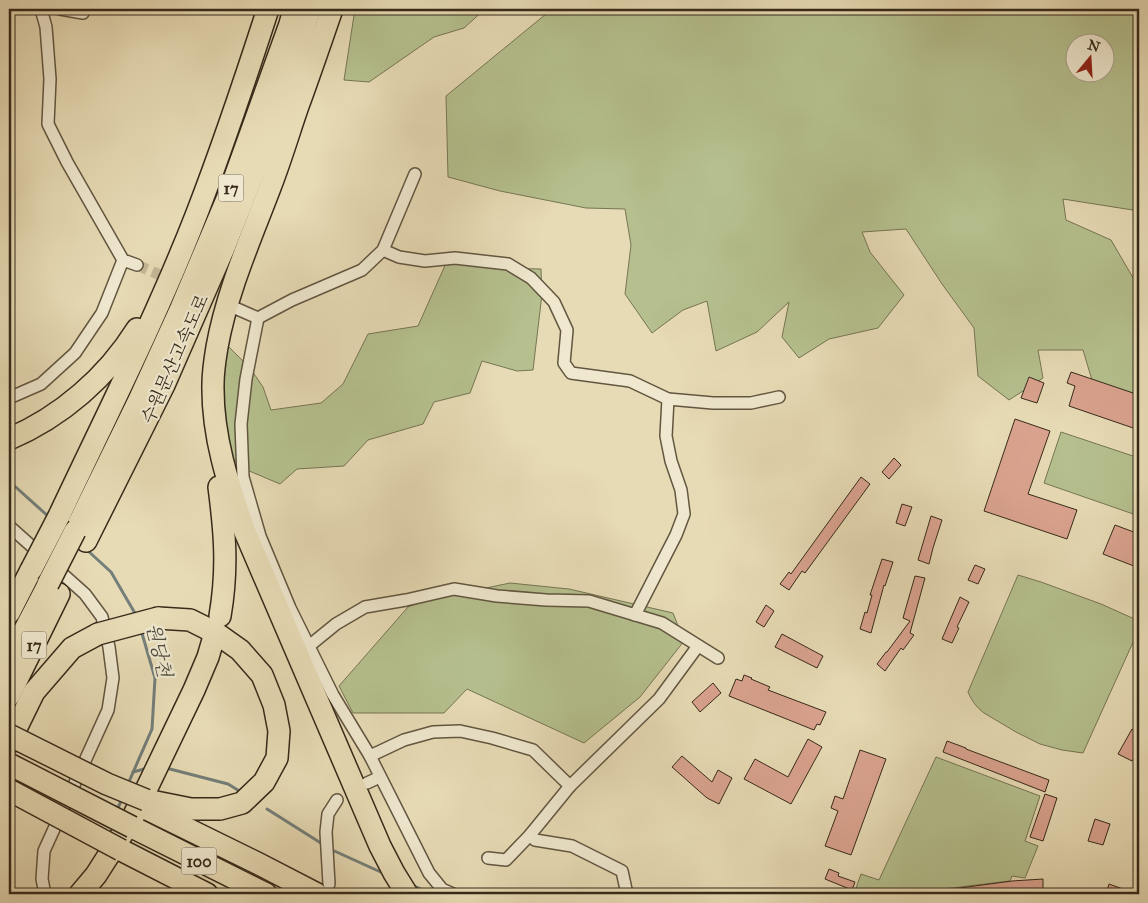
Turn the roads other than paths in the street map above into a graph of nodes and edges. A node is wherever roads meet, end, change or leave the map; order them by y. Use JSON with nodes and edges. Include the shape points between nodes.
{"nodes":[{"id":1,"x":41,"y":9,"type":"edge"},
{"id":2,"x":60,"y":9,"type":"edge"},
{"id":3,"x":268,"y":9,"type":"edge"},
{"id":4,"x":294,"y":9,"type":"edge"},
{"id":5,"x":310,"y":9,"type":"edge"},
{"id":6,"x":332,"y":9,"type":"edge"},
{"id":7,"x":83,"y":13,"type":"dead end"},
{"id":8,"x":415,"y":174,"type":"dead end"},
{"id":9,"x":197,"y":214,"type":"junction"},
{"id":10,"x":383,"y":250,"type":"junction"},
{"id":11,"x":123,"y":260,"type":"junction"},
{"id":12,"x":137,"y":265,"type":"tunnel mouth"},
{"id":13,"x":235,"y":308,"type":"dead end"},
{"id":14,"x":258,"y":318,"type":"junction"},
{"id":15,"x":213,"y":383,"type":"junction"},
{"id":16,"x":9,"y":398,"type":"edge"},
{"id":17,"x":779,"y":398,"type":"dead end"},
{"id":18,"x":668,"y":399,"type":"junction"},
{"id":19,"x":15,"y":436,"type":"edge"},
{"id":20,"x":9,"y":526,"type":"edge"},
{"id":21,"x":80,"y":536,"type":"junction"},
{"id":22,"x":53,"y":589,"type":"junction"},
{"id":23,"x":9,"y":613,"type":"edge"},
{"id":24,"x":635,"y":615,"type":"junction"},
{"id":25,"x":220,"y":616,"type":"dead end"},
{"id":26,"x":213,"y":640,"type":"dead end"},
{"id":27,"x":309,"y":646,"type":"junction"},
{"id":28,"x":698,"y":646,"type":"junction"},
{"id":29,"x":718,"y":658,"type":"dead end"},
{"id":30,"x":9,"y":660,"type":"edge"},
{"id":31,"x":9,"y":696,"type":"edge"},
{"id":32,"x":9,"y":735,"type":"edge"},
{"id":33,"x":9,"y":743,"type":"edge"},
{"id":34,"x":370,"y":756,"type":"junction"},
{"id":35,"x":9,"y":764,"type":"edge"},
{"id":36,"x":380,"y":777,"type":"junction"},
{"id":37,"x":368,"y":783,"type":"dead end"},
{"id":38,"x":570,"y":786,"type":"junction"},
{"id":39,"x":9,"y":790,"type":"edge"},
{"id":40,"x":338,"y":800,"type":"dead end"},
{"id":41,"x":145,"y":804,"type":"junction"},
{"id":42,"x":530,"y":835,"type":"junction"},
{"id":43,"x":488,"y":858,"type":"dead end"},
{"id":44,"x":323,"y":889,"type":"edge"},
{"id":45,"x":45,"y":894,"type":"edge"},
{"id":46,"x":80,"y":894,"type":"edge"},
{"id":47,"x":207,"y":894,"type":"edge"},
{"id":48,"x":266,"y":894,"type":"edge"},
{"id":49,"x":407,"y":894,"type":"edge"},
{"id":50,"x":453,"y":894,"type":"edge"},
{"id":51,"x":627,"y":894,"type":"edge"}],
"edges":[{"from":1,"to":11,"type":"street","via":[[46,27],[50,79],[48,124]]},
{"from":2,"to":7,"type":"street"},
{"from":3,"to":9,"type":"highway"},
{"from":4,"to":21,"type":"highway","name":"수원문산고속도로","number":"17","via":[[227,199]]},
{"from":5,"to":21,"type":"highway","name":"수원문산고속도로","number":"17","via":[[266,142],[223,250],[164,385]]},
{"from":6,"to":15,"type":"highway","via":[[220,328]]},
{"from":8,"to":10,"type":"street"},
{"from":9,"to":19,"type":"highway","via":[[150,305],[110,365],[69,403],[46,420]]},
{"from":9,"to":23,"type":"highway","bridge":true,"via":[[59,516]]},
{"from":10,"to":14,"type":"street","via":[[362,270]]},
{"from":10,"to":18,"type":"street","via":[[399,257],[425,261],[455,258],[508,264],[531,278],[554,302],[568,330],[564,363],[571,373],[630,380]]},
{"from":11,"to":12,"type":"street"},
{"from":11,"to":16,"type":"street","via":[[102,313],[75,353],[41,384]]},
{"from":13,"to":14,"type":"street"},
{"from":14,"to":27,"type":"street","via":[[241,424],[243,477],[260,536]]},
{"from":15,"to":25,"type":"highway","via":[[213,448],[226,548]]},
{"from":15,"to":49,"type":"highway","via":[[220,452],[245,532],[380,846]]},
{"from":17,"to":18,"type":"street","via":[[751,403]]},
{"from":18,"to":24,"type":"street","via":[[666,436],[684,514]]},
{"from":20,"to":45,"type":"street","via":[[86,594],[102,617],[113,678],[108,710],[44,851],[42,879]]},
{"from":21,"to":22,"type":"highway","name":"수원문산고속도로","number":"17","bridge":true},
{"from":22,"to":30,"type":"highway","name":"수원문산고속도로","number":"17"},
{"from":22,"to":31,"type":"highway","name":"수원문산고속도로","number":"17"},
{"from":24,"to":27,"type":"street","via":[[589,601],[497,596],[454,589],[365,607],[336,624]]},
{"from":24,"to":28,"type":"street","via":[[662,623]]},
{"from":26,"to":46,"type":"highway","via":[[200,675],[133,817]]},
{"from":27,"to":34,"type":"street","via":[[333,695]]},
{"from":28,"to":29,"type":"street"},
{"from":28,"to":38,"type":"street","via":[[659,699]]},
{"from":32,"to":41,"type":"highway","bridge":true},
{"from":33,"to":41,"type":"highway","bridge":true,"via":[[34,692],[72,648],[98,634],[158,618],[190,620],[240,650],[262,675],[274,705],[279,731],[277,758],[264,782],[242,802],[220,809]]},
{"from":34,"to":36,"type":"street"},
{"from":34,"to":38,"type":"street","via":[[404,740],[433,732],[460,731],[533,750]]},
{"from":35,"to":48,"type":"highway","number":"100","bridge":true},
{"from":36,"to":37,"type":"street"},
{"from":36,"to":50,"type":"street","via":[[429,873],[442,889]]},
{"from":38,"to":42,"type":"street"},
{"from":39,"to":47,"type":"highway","number":"100","bridge":true},
{"from":40,"to":44,"type":"street","via":[[328,814],[328,866]]},
{"from":41,"to":44,"type":"highway","via":[[257,863]]},
{"from":42,"to":43,"type":"street","via":[[506,860]]},
{"from":42,"to":51,"type":"street","via":[[535,840],[572,846],[622,871]]}]}
